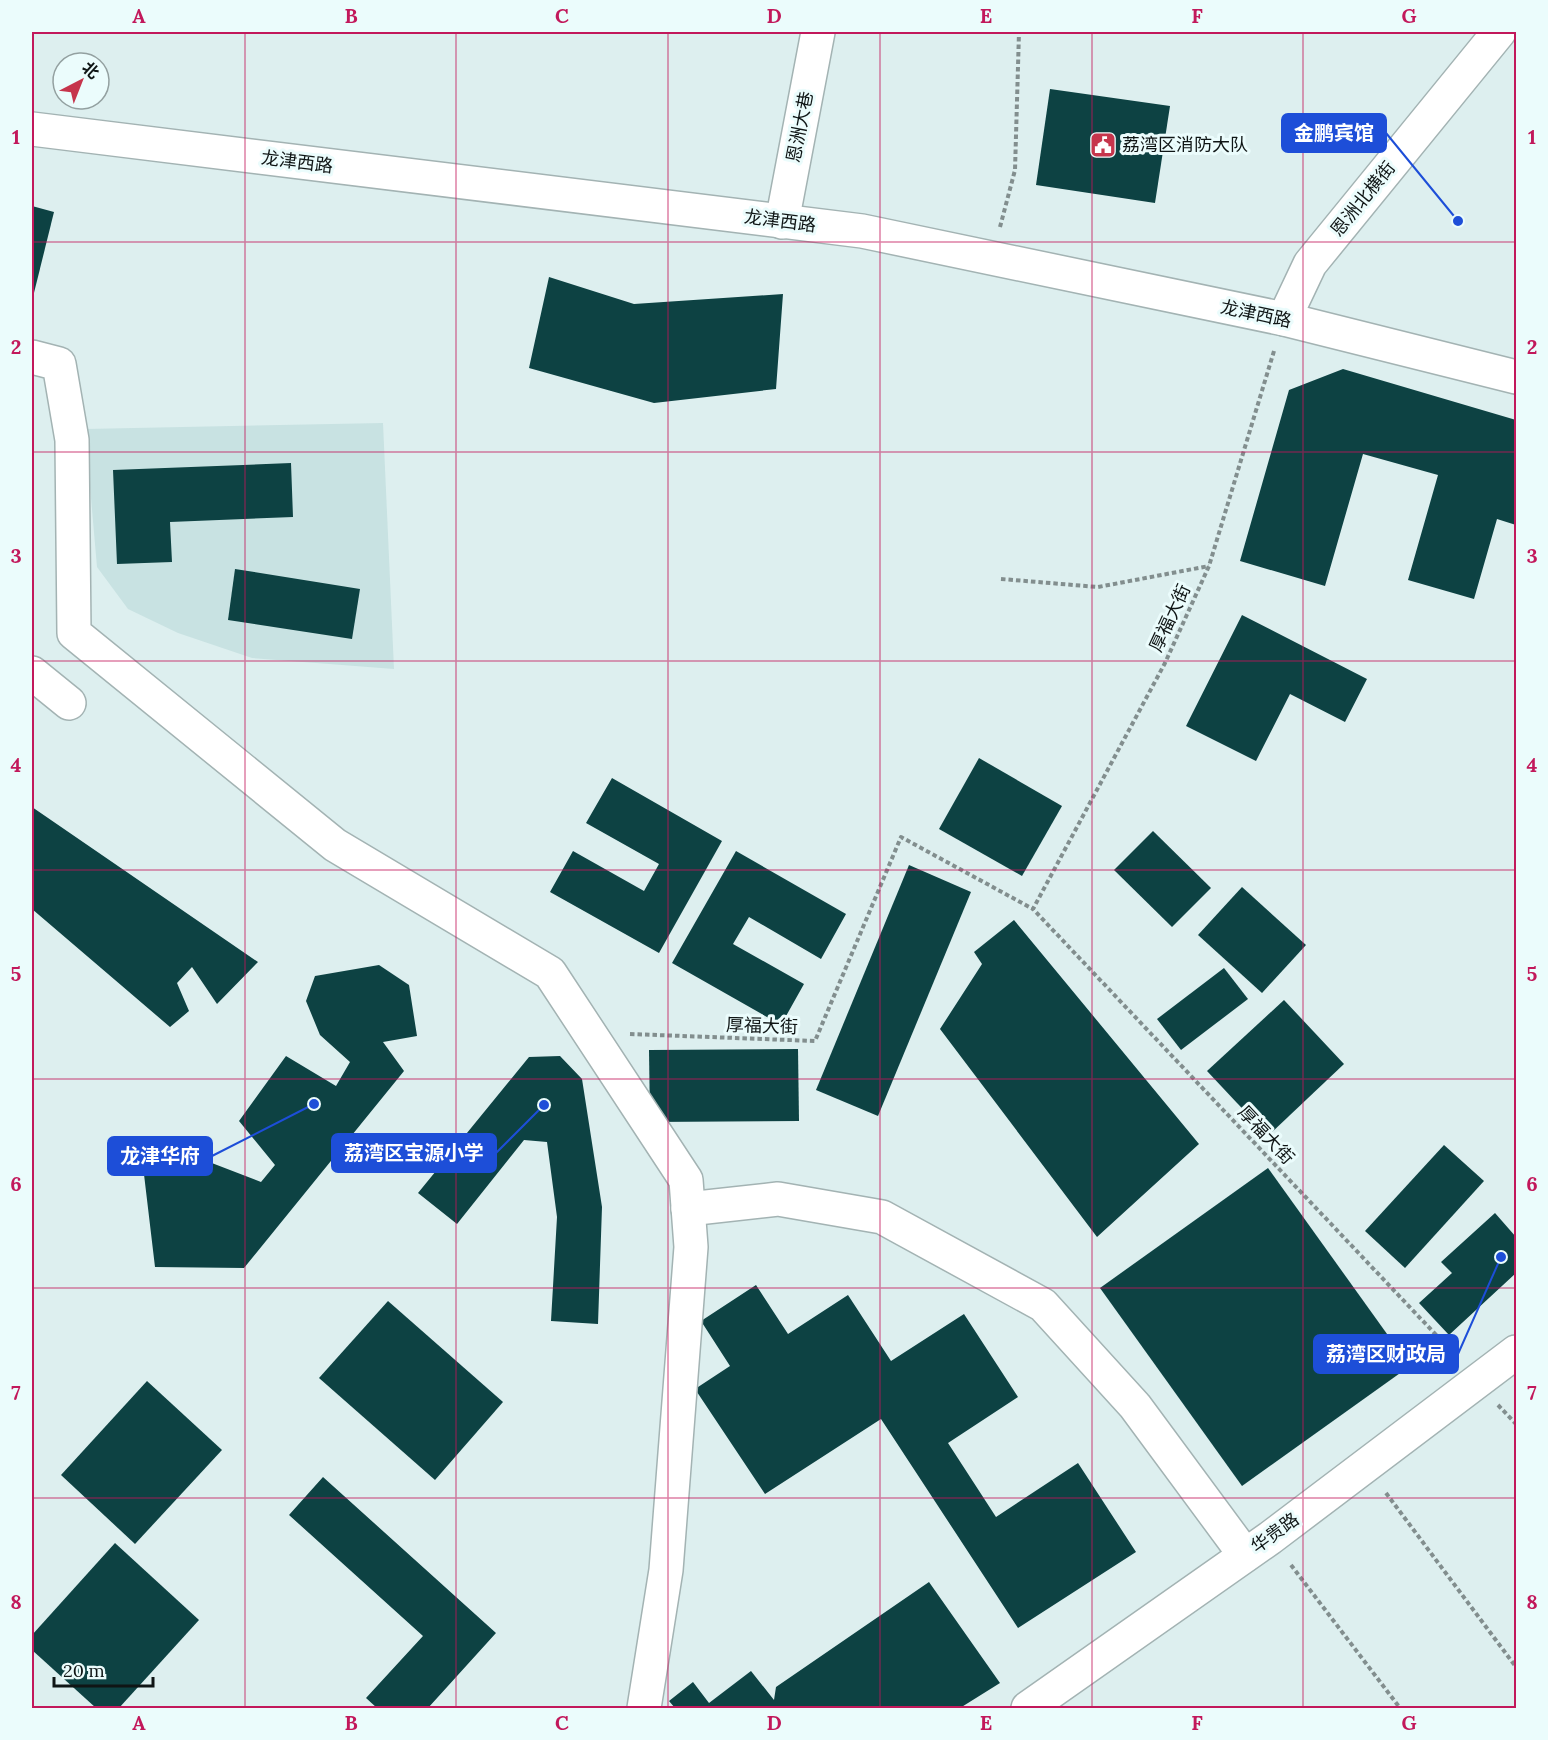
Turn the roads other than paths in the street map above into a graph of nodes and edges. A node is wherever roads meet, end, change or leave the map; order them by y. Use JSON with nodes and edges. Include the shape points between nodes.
{"nodes":[{"id":1,"x":818,"y":32,"type":"edge"},
{"id":2,"x":1499,"y":32,"type":"edge"},
{"id":3,"x":32,"y":129,"type":"edge"},
{"id":4,"x":782,"y":222,"type":"junction"},
{"id":5,"x":1284,"y":319,"type":"junction"},
{"id":6,"x":32,"y":357,"type":"edge"},
{"id":7,"x":1516,"y":377,"type":"edge"},
{"id":8,"x":32,"y":673,"type":"edge"},
{"id":9,"x":69,"y":703,"type":"dead end"},
{"id":10,"x":688,"y":1209,"type":"junction"},
{"id":11,"x":1516,"y":1352,"type":"edge"},
{"id":12,"x":1258,"y":1546,"type":"junction"},
{"id":13,"x":644,"y":1708,"type":"edge"},
{"id":14,"x":1028,"y":1708,"type":"edge"}],
"edges":[{"from":1,"to":4,"type":"street","name":"恩洲大巷"},
{"from":2,"to":5,"type":"street","name":"恩洲北横街","via":[[1310,264]]},
{"from":3,"to":4,"type":"street","name":"龙津西路"},
{"from":4,"to":5,"type":"street","name":"龙津西路","via":[[862,231]]},
{"from":5,"to":7,"type":"street","name":"龙津西路"},
{"from":6,"to":10,"type":"street","via":[[59,364],[72,440],[74,633],[335,845],[550,973],[686,1180]]},
{"from":8,"to":9,"type":"street"},
{"from":10,"to":12,"type":"street","via":[[778,1199],[882,1217],[1043,1305]]},
{"from":10,"to":13,"type":"street","via":[[691,1247],[666,1570]]},
{"from":11,"to":12,"type":"street","name":"华贵路"},
{"from":12,"to":14,"type":"street","name":"华贵路"}]}
